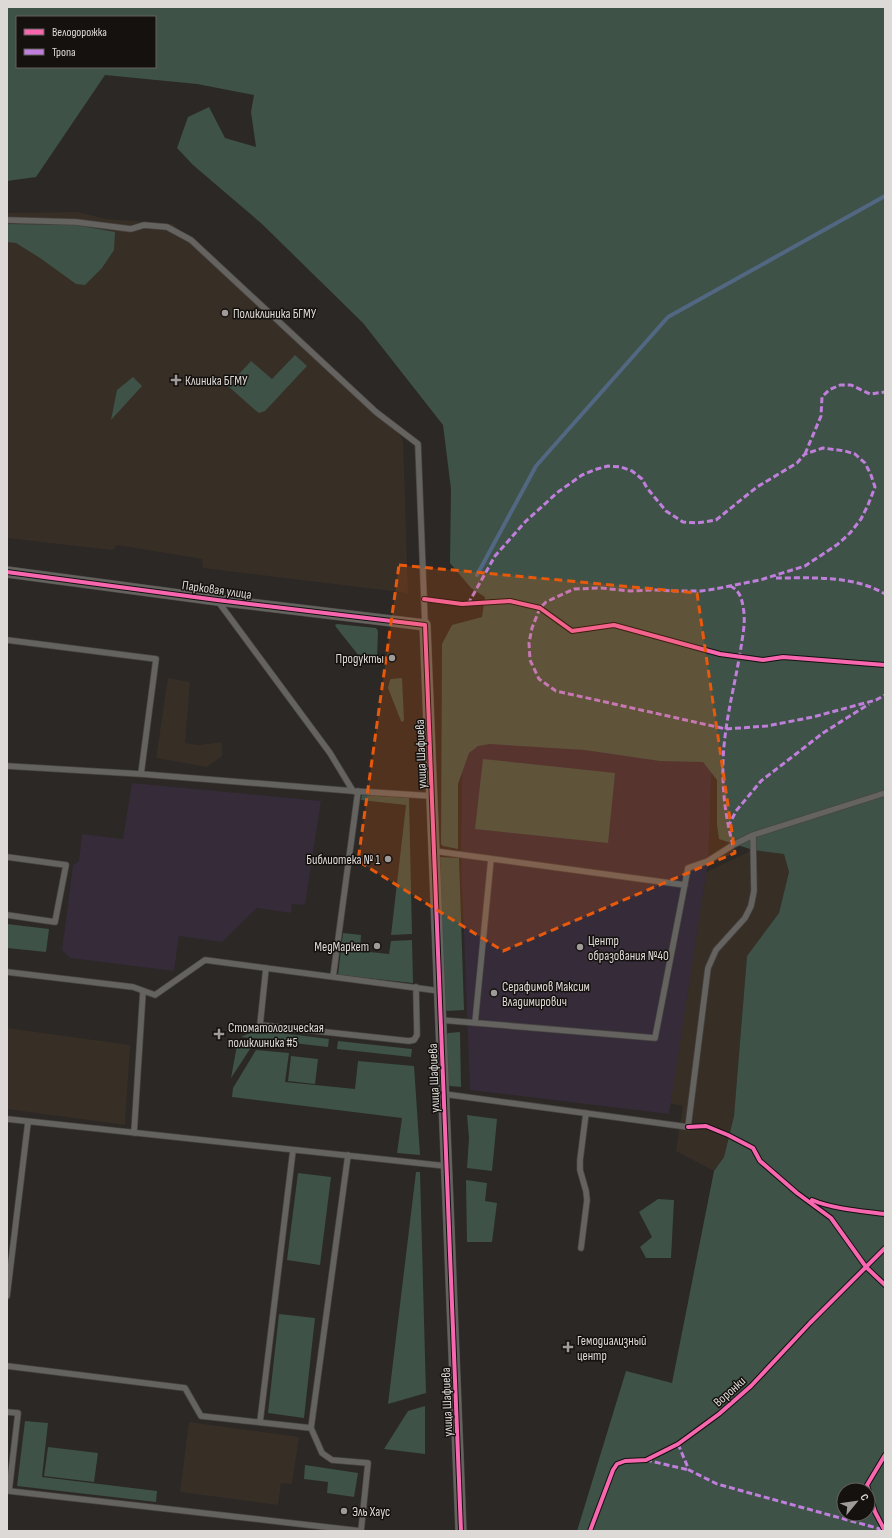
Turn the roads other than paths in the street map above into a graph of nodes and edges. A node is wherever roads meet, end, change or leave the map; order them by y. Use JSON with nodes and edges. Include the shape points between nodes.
{"nodes":[{"id":1,"x":7,"y":220,"type":"edge"},
{"id":2,"x":7,"y":572,"type":"edge"},
{"id":3,"x":217,"y":600,"type":"junction"},
{"id":4,"x":425,"y":625,"type":"junction"},
{"id":5,"x":7,"y":640,"type":"edge"},
{"id":6,"x":7,"y":766,"type":"edge"},
{"id":7,"x":141,"y":774,"type":"junction"},
{"id":8,"x":355,"y":791,"type":"junction"},
{"id":9,"x":885,"y":793,"type":"edge"},
{"id":10,"x":432,"y":796,"type":"junction"},
{"id":11,"x":753,"y":835,"type":"junction"},
{"id":12,"x":434,"y":851,"type":"junction"},
{"id":13,"x":7,"y":856,"type":"edge"},
{"id":14,"x":490,"y":859,"type":"junction"},
{"id":15,"x":685,"y":885,"type":"junction"},
{"id":16,"x":7,"y":916,"type":"edge"},
{"id":17,"x":266,"y":968,"type":"junction"},
{"id":18,"x":7,"y":972,"type":"edge"},
{"id":19,"x":333,"y":977,"type":"junction"},
{"id":20,"x":416,"y":987,"type":"junction"},
{"id":21,"x":143,"y":991,"type":"junction"},
{"id":22,"x":440,"y":991,"type":"junction"},
{"id":23,"x":441,"y":1020,"type":"junction"},
{"id":24,"x":476,"y":1023,"type":"junction"},
{"id":25,"x":444,"y":1094,"type":"junction"},
{"id":26,"x":586,"y":1113,"type":"junction"},
{"id":27,"x":7,"y":1119,"type":"edge"},
{"id":28,"x":28,"y":1122,"type":"junction"},
{"id":29,"x":134,"y":1133,"type":"junction"},
{"id":30,"x":293,"y":1150,"type":"junction"},
{"id":31,"x":348,"y":1155,"type":"junction"},
{"id":32,"x":446,"y":1166,"type":"junction"},
{"id":33,"x":581,"y":1248,"type":"dead end"},
{"id":34,"x":7,"y":1296,"type":"edge"},
{"id":35,"x":7,"y":1366,"type":"edge"},
{"id":36,"x":7,"y":1412,"type":"edge"},
{"id":37,"x":260,"y":1422,"type":"junction"},
{"id":38,"x":311,"y":1428,"type":"junction"},
{"id":39,"x":361,"y":1531,"type":"edge"},
{"id":40,"x":461,"y":1531,"type":"edge"}],
"edges":[{"from":1,"to":4,"type":"lane","via":[[76,222],[131,229],[144,225],[167,227],[191,240],[376,412],[418,444]]},
{"from":2,"to":3,"type":"street","name":"Парковая улица"},
{"from":3,"to":4,"type":"street","name":"Парковая улица"},
{"from":3,"to":8,"type":"lane"},
{"from":4,"to":10,"type":"street","name":"улица Шафиева"},
{"from":5,"to":7,"type":"lane","via":[[156,659]]},
{"from":6,"to":7,"type":"lane"},
{"from":7,"to":8,"type":"lane"},
{"from":8,"to":10,"type":"lane"},
{"from":8,"to":19,"type":"lane"},
{"from":9,"to":11,"type":"lane"},
{"from":10,"to":12,"type":"street","name":"улица Шафиева"},
{"from":11,"to":15,"type":"lane","via":[[708,861],[688,868]]},
{"from":11,"to":26,"type":"lane","via":[[754,891],[750,906],[745,918],[716,950],[708,968],[688,1127]]},
{"from":12,"to":14,"type":"lane"},
{"from":12,"to":22,"type":"street","name":"улица Шафиева"},
{"from":13,"to":16,"type":"lane","via":[[66,865],[55,922]]},
{"from":14,"to":15,"type":"lane"},
{"from":14,"to":24,"type":"lane"},
{"from":15,"to":24,"type":"lane","via":[[656,1038]]},
{"from":17,"to":19,"type":"lane"},
{"from":17,"to":20,"type":"lane","via":[[260,1025],[414,1040],[417,1035]]},
{"from":17,"to":21,"type":"lane","via":[[205,960],[155,995]]},
{"from":18,"to":21,"type":"lane","via":[[133,987]]},
{"from":19,"to":20,"type":"lane"},
{"from":20,"to":22,"type":"lane"},
{"from":21,"to":29,"type":"lane"},
{"from":22,"to":23,"type":"street","name":"улица Шафиева"},
{"from":23,"to":24,"type":"lane"},
{"from":23,"to":25,"type":"street","name":"улица Шафиева"},
{"from":25,"to":26,"type":"lane"},
{"from":25,"to":32,"type":"street","name":"улица Шафиева"},
{"from":26,"to":33,"type":"lane","via":[[580,1160],[587,1200]]},
{"from":27,"to":28,"type":"lane"},
{"from":28,"to":29,"type":"lane"},
{"from":28,"to":34,"type":"lane"},
{"from":29,"to":30,"type":"lane"},
{"from":30,"to":31,"type":"lane"},
{"from":30,"to":37,"type":"lane"},
{"from":31,"to":32,"type":"lane"},
{"from":31,"to":38,"type":"lane"},
{"from":32,"to":40,"type":"street","name":"улица Шафиева"},
{"from":35,"to":37,"type":"lane","via":[[185,1388],[201,1416]]},
{"from":36,"to":39,"type":"lane","via":[[18,1413],[9,1491]]},
{"from":37,"to":38,"type":"lane"},
{"from":38,"to":39,"type":"lane","via":[[322,1453],[332,1460],[368,1464]]}]}
